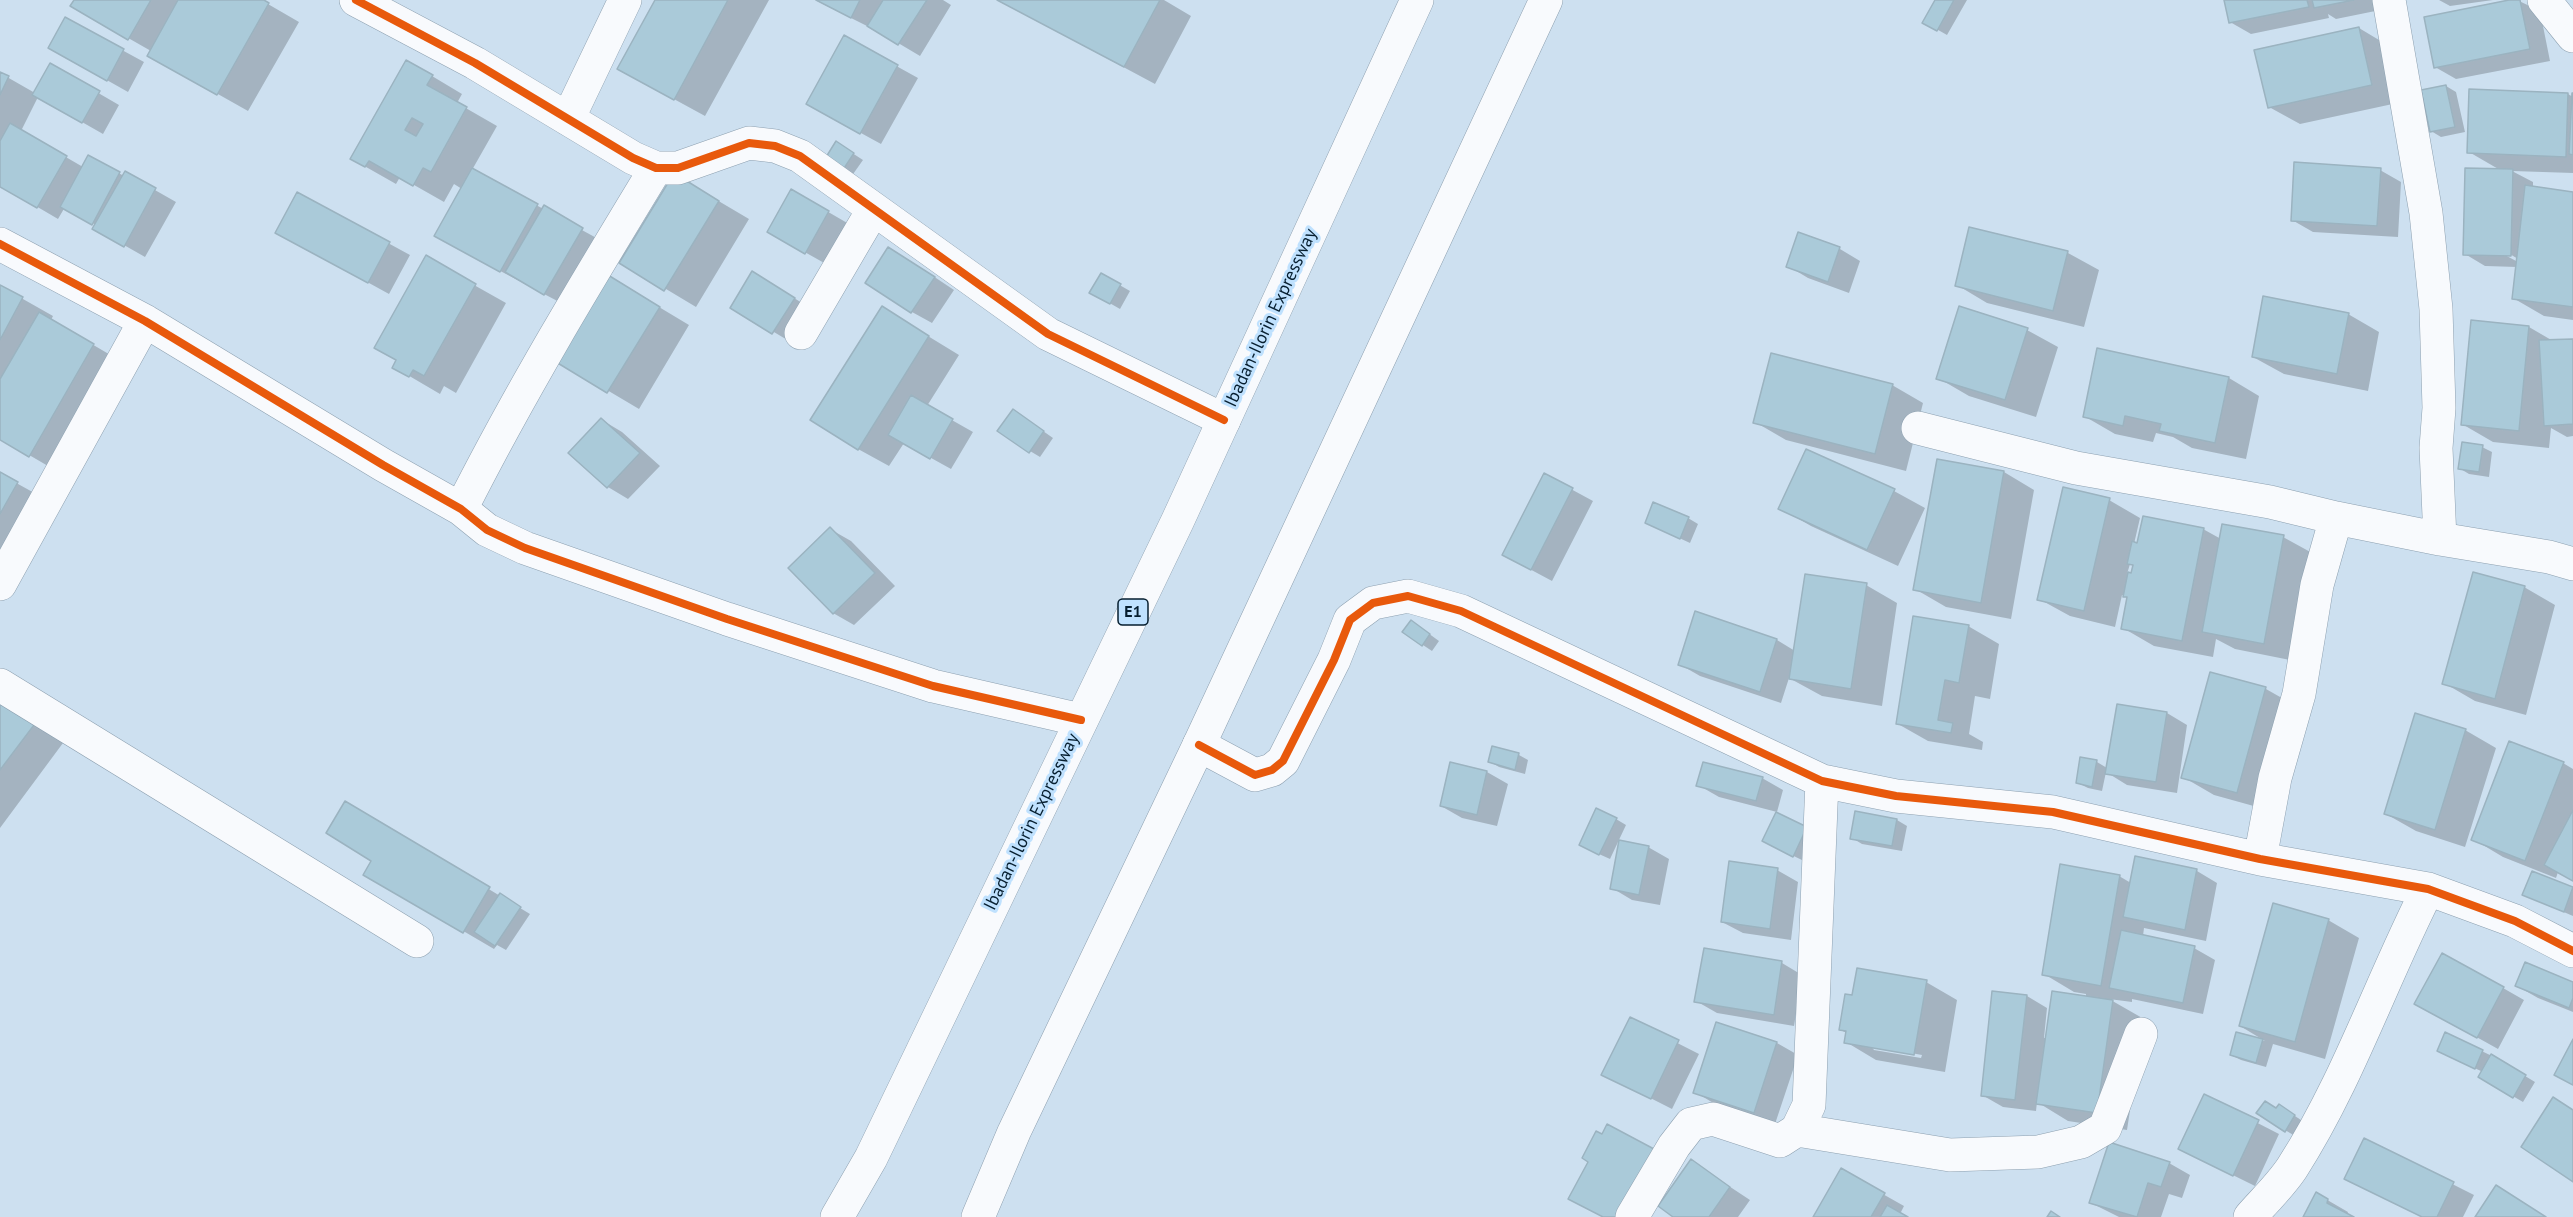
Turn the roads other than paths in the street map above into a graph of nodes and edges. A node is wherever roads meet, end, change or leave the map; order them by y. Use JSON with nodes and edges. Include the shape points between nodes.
{"nodes":[{"id":1,"x":356,"y":0,"type":"edge"},
{"id":2,"x":625,"y":0,"type":"edge"},
{"id":3,"x":1417,"y":0,"type":"edge"},
{"id":4,"x":1546,"y":0,"type":"edge"},
{"id":5,"x":2388,"y":0,"type":"edge"},
{"id":6,"x":2544,"y":0,"type":"edge"},
{"id":7,"x":2573,"y":36,"type":"edge"},
{"id":8,"x":568,"y":119,"type":"junction"},
{"id":9,"x":656,"y":168,"type":"junction"},
{"id":10,"x":873,"y":210,"type":"junction"},
{"id":11,"x":0,"y":244,"type":"edge"},
{"id":12,"x":145,"y":321,"type":"junction"},
{"id":13,"x":801,"y":333,"type":"dead end"},
{"id":14,"x":1224,"y":420,"type":"junction"},
{"id":15,"x":1918,"y":428,"type":"dead end"},
{"id":16,"x":461,"y":509,"type":"junction"},
{"id":17,"x":2336,"y":518,"type":"junction"},
{"id":18,"x":2439,"y":538,"type":"junction"},
{"id":19,"x":2573,"y":564,"type":"edge"},
{"id":20,"x":0,"y":584,"type":"edge"},
{"id":21,"x":0,"y":684,"type":"edge"},
{"id":22,"x":1081,"y":720,"type":"junction"},
{"id":23,"x":1198,"y":744,"type":"junction"},
{"id":24,"x":1822,"y":781,"type":"junction"},
{"id":25,"x":2260,"y":859,"type":"junction"},
{"id":26,"x":2428,"y":889,"type":"junction"},
{"id":27,"x":417,"y":941,"type":"dead end"},
{"id":28,"x":2573,"y":951,"type":"edge"},
{"id":29,"x":2141,"y":1034,"type":"dead end"},
{"id":30,"x":1797,"y":1130,"type":"junction"},
{"id":31,"x":837,"y":1217,"type":"edge"},
{"id":32,"x":978,"y":1217,"type":"edge"},
{"id":33,"x":1632,"y":1217,"type":"edge"},
{"id":34,"x":2250,"y":1217,"type":"edge"}],
"edges":[{"from":1,"to":8,"type":"main road","via":[[476,63]]},
{"from":2,"to":8,"type":"main road"},
{"from":3,"to":14,"type":"main road","name":"Ibadan-Ilorin Expressway","number":"E1"},
{"from":4,"to":23,"type":"main road"},
{"from":5,"to":18,"type":"main road","via":[[2421,177],[2433,277],[2438,349]]},
{"from":6,"to":7,"type":"main road"},
{"from":8,"to":9,"type":"main road"},
{"from":9,"to":10,"type":"main road","via":[[678,168],[749,143],[775,146],[800,156]]},
{"from":9,"to":16,"type":"main road","via":[[543,355]]},
{"from":10,"to":13,"type":"main road"},
{"from":10,"to":14,"type":"main road","via":[[1048,334]]},
{"from":11,"to":12,"type":"main road"},
{"from":12,"to":16,"type":"main road"},
{"from":12,"to":20,"type":"main road"},
{"from":14,"to":22,"type":"main road","name":"Ibadan-Ilorin Expressway","number":"E1"},
{"from":15,"to":17,"type":"main road","via":[[2076,468],[2270,502]]},
{"from":16,"to":22,"type":"main road","via":[[487,531],[525,548],[727,619],[933,686]]},
{"from":17,"to":18,"type":"main road"},
{"from":17,"to":25,"type":"main road","via":[[2317,585],[2299,694],[2275,778]]},
{"from":18,"to":19,"type":"main road"},
{"from":21,"to":27,"type":"main road"},
{"from":22,"to":31,"type":"main road","name":"Ibadan-Ilorin Expressway","number":"E1","via":[[871,1158]]},
{"from":23,"to":24,"type":"main road","via":[[1256,775],[1272,770],[1283,761],[1350,620],[1373,603],[1408,596],[1461,611]]},
{"from":23,"to":32,"type":"main road","via":[[1014,1132]]},
{"from":24,"to":25,"type":"main road","via":[[1896,796],[2053,812]]},
{"from":24,"to":30,"type":"main road","via":[[1809,1104]]},
{"from":25,"to":26,"type":"main road"},
{"from":26,"to":28,"type":"main road","via":[[2515,921]]},
{"from":26,"to":34,"type":"main road","via":[[2347,1070],[2291,1170]]},
{"from":29,"to":30,"type":"main road","via":[[2105,1128],[2081,1142],[2038,1152],[1950,1155]]},
{"from":30,"to":33,"type":"main road","via":[[1780,1141],[1713,1119],[1691,1124]]}]}
